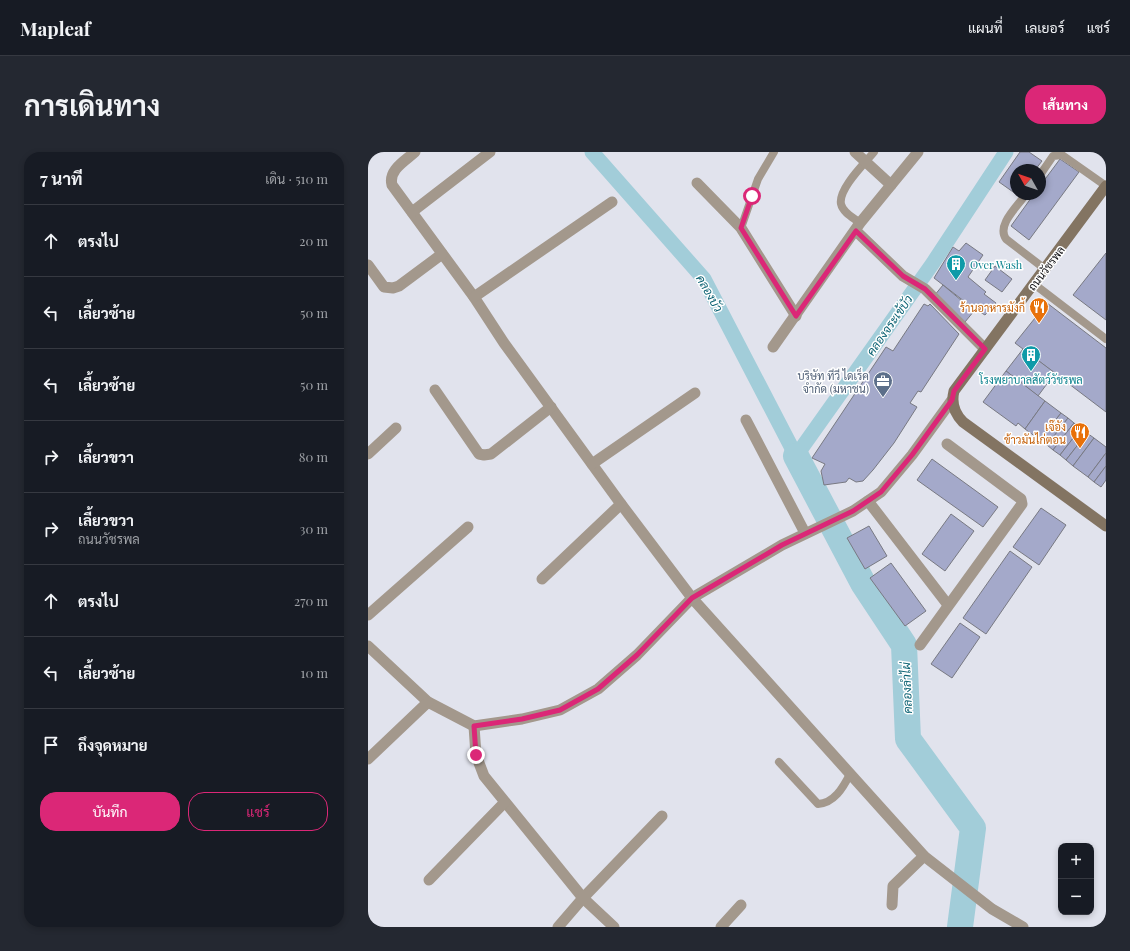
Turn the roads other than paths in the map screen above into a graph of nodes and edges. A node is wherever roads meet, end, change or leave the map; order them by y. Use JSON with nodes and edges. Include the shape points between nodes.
{"nodes":[{"id":1,"x":415,"y":152,"type":"edge"},
{"id":2,"x":490,"y":152,"type":"edge"},
{"id":3,"x":774,"y":152,"type":"edge"},
{"id":4,"x":855,"y":152,"type":"edge"},
{"id":5,"x":918,"y":152,"type":"edge"},
{"id":6,"x":870,"y":156,"type":"edge"},
{"id":7,"x":1046,"y":166,"type":"edge"},
{"id":8,"x":697,"y":183,"type":"dead end"},
{"id":9,"x":891,"y":185,"type":"junction"},
{"id":10,"x":1105,"y":189,"type":"edge"},
{"id":11,"x":1022,"y":200,"type":"edge"},
{"id":12,"x":612,"y":202,"type":"dead end"},
{"id":13,"x":412,"y":212,"type":"junction"},
{"id":14,"x":858,"y":227,"type":"junction"},
{"id":15,"x":741,"y":228,"type":"junction"},
{"id":16,"x":442,"y":254,"type":"junction"},
{"id":17,"x":368,"y":265,"type":"edge"},
{"id":18,"x":1045,"y":268,"type":"junction"},
{"id":19,"x":1034,"y":284,"type":"junction"},
{"id":20,"x":474,"y":297,"type":"junction"},
{"id":21,"x":796,"y":316,"type":"junction"},
{"id":22,"x":1106,"y":339,"type":"edge"},
{"id":23,"x":773,"y":347,"type":"dead end"},
{"id":24,"x":985,"y":349,"type":"junction"},
{"id":25,"x":435,"y":390,"type":"dead end"},
{"id":26,"x":696,"y":393,"type":"dead end"},
{"id":27,"x":952,"y":400,"type":"junction"},
{"id":28,"x":551,"y":407,"type":"junction"},
{"id":29,"x":746,"y":420,"type":"dead end"},
{"id":30,"x":396,"y":428,"type":"dead end"},
{"id":31,"x":947,"y":444,"type":"dead end"},
{"id":32,"x":368,"y":454,"type":"edge"},
{"id":33,"x":592,"y":464,"type":"junction"},
{"id":34,"x":868,"y":500,"type":"junction"},
{"id":35,"x":621,"y":504,"type":"junction"},
{"id":36,"x":1106,"y":526,"type":"edge"},
{"id":37,"x":468,"y":528,"type":"dead end"},
{"id":38,"x":809,"y":531,"type":"junction"},
{"id":39,"x":542,"y":579,"type":"dead end"},
{"id":40,"x":692,"y":598,"type":"junction"},
{"id":41,"x":948,"y":605,"type":"junction"},
{"id":42,"x":368,"y":615,"type":"edge"},
{"id":43,"x":920,"y":645,"type":"dead end"},
{"id":44,"x":368,"y":646,"type":"edge"},
{"id":45,"x":428,"y":702,"type":"junction"},
{"id":46,"x":474,"y":726,"type":"junction"},
{"id":47,"x":368,"y":759,"type":"edge"},
{"id":48,"x":779,"y":762,"type":"dead end"},
{"id":49,"x":850,"y":774,"type":"junction"},
{"id":50,"x":504,"y":803,"type":"junction"},
{"id":51,"x":662,"y":816,"type":"dead end"},
{"id":52,"x":924,"y":856,"type":"junction"},
{"id":53,"x":429,"y":880,"type":"dead end"},
{"id":54,"x":583,"y":898,"type":"junction"},
{"id":55,"x":741,"y":905,"type":"dead end"},
{"id":56,"x":892,"y":905,"type":"dead end"},
{"id":57,"x":558,"y":927,"type":"edge"},
{"id":58,"x":614,"y":927,"type":"edge"},
{"id":59,"x":721,"y":927,"type":"edge"},
{"id":60,"x":1023,"y":927,"type":"edge"}],
"edges":[{"from":1,"to":13,"type":"street","via":[[392,173],[390,178],[392,185]]},
{"from":2,"to":13,"type":"street"},
{"from":3,"to":15,"type":"lane","via":[[758,179]]},
{"from":4,"to":6,"type":"street"},
{"from":5,"to":9,"type":"street"},
{"from":6,"to":9,"type":"street"},
{"from":6,"to":14,"type":"lane","via":[[841,192],[841,204]]},
{"from":7,"to":10,"type":"lane","via":[[1053,156],[1062,155]]},
{"from":8,"to":15,"type":"street"},
{"from":9,"to":14,"type":"street"},
{"from":10,"to":18,"type":"main road","name":"ถนนวัชรพล"},
{"from":11,"to":18,"type":"lane","via":[[1003,226],[1002,234]]},
{"from":12,"to":20,"type":"street"},
{"from":13,"to":16,"type":"street"},
{"from":14,"to":21,"type":"street"},
{"from":14,"to":24,"type":"street","via":[[903,276],[925,289]]},
{"from":15,"to":21,"type":"street"},
{"from":16,"to":17,"type":"street","via":[[393,288],[384,287]]},
{"from":16,"to":20,"type":"street"},
{"from":18,"to":19,"type":"main road","name":"ถนนวัชรพล"},
{"from":19,"to":22,"type":"lane"},
{"from":19,"to":24,"type":"main road","name":"ถนนวัชรพล"},
{"from":20,"to":28,"type":"street"},
{"from":21,"to":23,"type":"street"},
{"from":24,"to":27,"type":"main road","name":"ถนนวัชรพล","via":[[954,391]]},
{"from":25,"to":28,"type":"street","via":[[479,454],[484,455],[491,454]]},
{"from":26,"to":33,"type":"street"},
{"from":27,"to":34,"type":"street","via":[[881,492]]},
{"from":27,"to":36,"type":"main road","via":[[957,416],[963,422]]},
{"from":28,"to":33,"type":"street"},
{"from":29,"to":38,"type":"street"},
{"from":30,"to":32,"type":"street"},
{"from":31,"to":41,"type":"street","via":[[1022,500],[1021,505]]},
{"from":33,"to":35,"type":"street"},
{"from":34,"to":38,"type":"street","via":[[853,511]]},
{"from":34,"to":41,"type":"street"},
{"from":35,"to":39,"type":"street"},
{"from":35,"to":40,"type":"street"},
{"from":37,"to":42,"type":"street"},
{"from":38,"to":40,"type":"street"},
{"from":40,"to":46,"type":"street","via":[[637,655],[598,689],[560,710]]},
{"from":40,"to":49,"type":"street"},
{"from":41,"to":43,"type":"street"},
{"from":44,"to":45,"type":"street"},
{"from":45,"to":46,"type":"street"},
{"from":45,"to":47,"type":"street"},
{"from":46,"to":50,"type":"street","via":[[476,755],[484,776]]},
{"from":48,"to":49,"type":"lane","via":[[818,804],[826,803],[843,788]]},
{"from":49,"to":52,"type":"street"},
{"from":50,"to":53,"type":"street"},
{"from":50,"to":54,"type":"street"},
{"from":51,"to":54,"type":"street"},
{"from":52,"to":56,"type":"street","via":[[893,886]]},
{"from":52,"to":60,"type":"street","via":[[983,902]]},
{"from":54,"to":57,"type":"street"},
{"from":54,"to":58,"type":"street"},
{"from":55,"to":59,"type":"street"}]}
